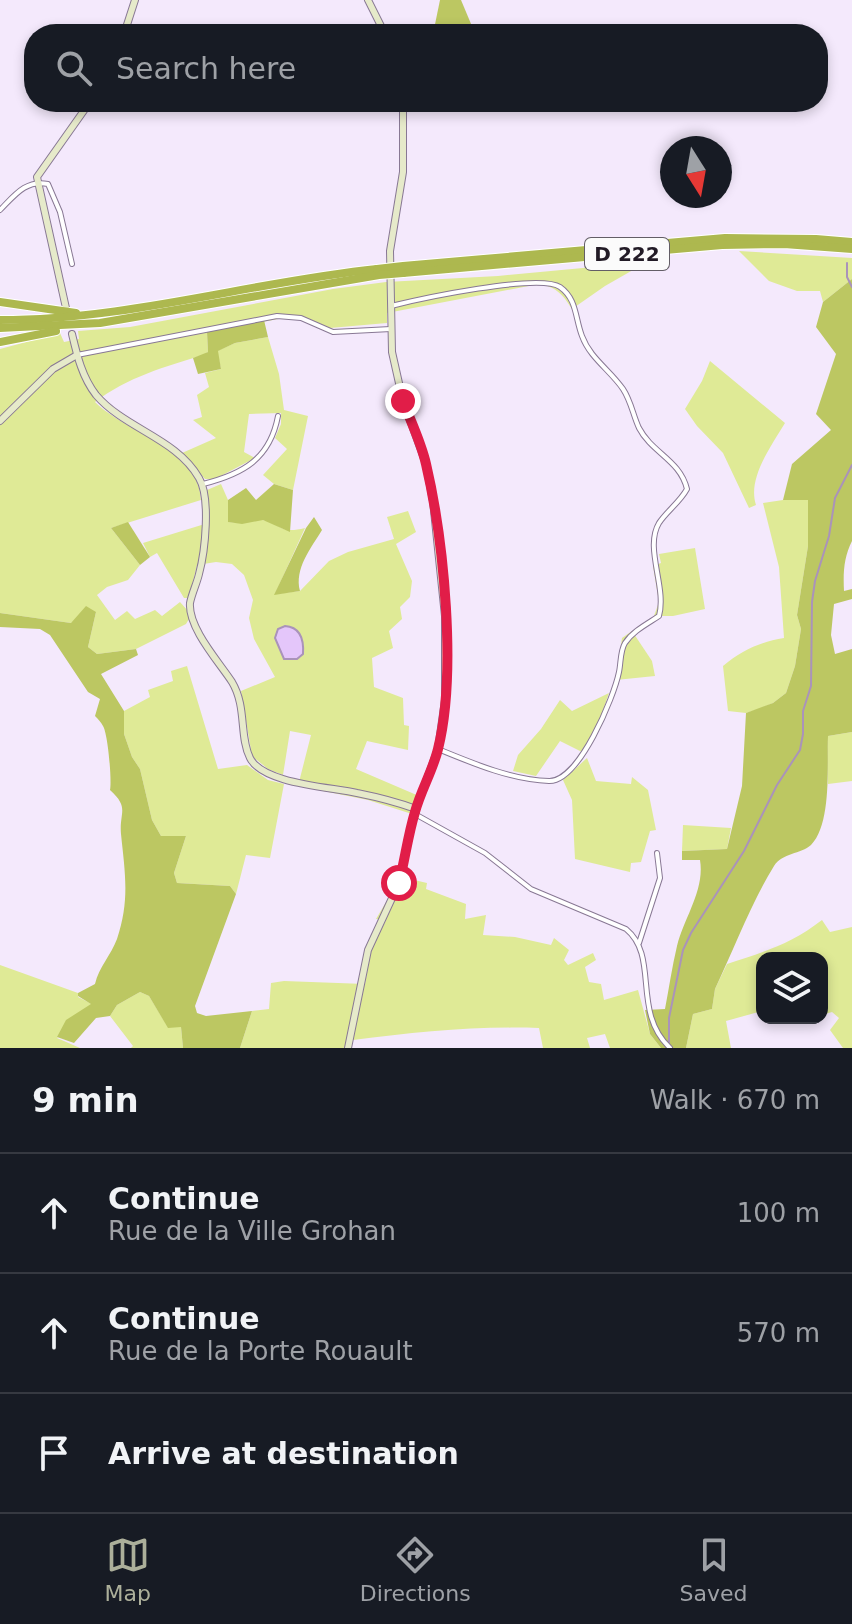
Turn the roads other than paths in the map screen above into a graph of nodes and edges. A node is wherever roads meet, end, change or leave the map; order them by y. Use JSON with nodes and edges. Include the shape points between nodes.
{"nodes":[{"id":1,"x":135,"y":0,"type":"edge"},
{"id":2,"x":368,"y":0,"type":"edge"},
{"id":3,"x":127,"y":24,"type":"edge"},
{"id":4,"x":380,"y":24,"type":"edge"},
{"id":5,"x":82,"y":112,"type":"edge"},
{"id":6,"x":403,"y":112,"type":"edge"},
{"id":7,"x":36,"y":183,"type":"junction"},
{"id":8,"x":0,"y":210,"type":"edge"},
{"id":9,"x":852,"y":242,"type":"edge"},
{"id":10,"x":852,"y":249,"type":"edge"},
{"id":11,"x":72,"y":264,"type":"dead end"},
{"id":12,"x":403,"y":270,"type":"junction"},
{"id":13,"x":378,"y":272,"type":"junction"},
{"id":14,"x":2,"y":302,"type":"edge"},
{"id":15,"x":391,"y":306,"type":"junction"},
{"id":16,"x":66,"y":308,"type":"dead end"},
{"id":17,"x":112,"y":313,"type":"junction"},
{"id":18,"x":0,"y":320,"type":"edge"},
{"id":19,"x":100,"y":323,"type":"junction"},
{"id":20,"x":0,"y":328,"type":"edge"},
{"id":21,"x":391,"y":329,"type":"junction"},
{"id":22,"x":72,"y":334,"type":"dead end"},
{"id":23,"x":2,"y":342,"type":"edge"},
{"id":24,"x":77,"y":355,"type":"junction"},
{"id":25,"x":278,"y":416,"type":"dead end"},
{"id":26,"x":0,"y":421,"type":"edge"},
{"id":27,"x":203,"y":484,"type":"junction"},
{"id":28,"x":438,"y":749,"type":"junction"},
{"id":29,"x":415,"y":812,"type":"junction"},
{"id":30,"x":657,"y":853,"type":"dead end"},
{"id":31,"x":639,"y":943,"type":"junction"},
{"id":32,"x":348,"y":1048,"type":"edge"},
{"id":33,"x":670,"y":1048,"type":"edge"}],
"edges":[{"from":1,"to":3,"type":"street"},
{"from":2,"to":4,"type":"street"},
{"from":5,"to":7,"type":"street"},
{"from":6,"to":15,"type":"street","via":[[403,172],[390,251]]},
{"from":7,"to":8,"type":"street"},
{"from":7,"to":11,"type":"street","via":[[51,188]]},
{"from":7,"to":16,"type":"street"},
{"from":9,"to":12,"type":"highway","number":"D 222","via":[[725,238]]},
{"from":10,"to":12,"type":"highway","number":"D 222","via":[[722,245]]},
{"from":12,"to":13,"type":"highway","number":"D 222","bridge":true},
{"from":13,"to":17,"type":"highway","number":"D 222"},
{"from":13,"to":19,"type":"highway","number":"D 222"},
{"from":14,"to":17,"type":"highway","via":[[60,312]]},
{"from":15,"to":21,"type":"street"},
{"from":15,"to":28,"type":"street","via":[[508,285],[537,282],[559,287],[574,302],[582,337],[622,388],[645,439],[671,460],[687,489],[653,539],[663,603],[659,616],[623,645],[605,716],[574,765],[550,782]]},
{"from":17,"to":18,"type":"highway","number":"D 222"},
{"from":19,"to":20,"type":"highway","number":"D 222"},
{"from":19,"to":23,"type":"highway"},
{"from":21,"to":24,"type":"street","via":[[333,332],[301,318],[277,316]]},
{"from":21,"to":28,"type":"street","via":[[396,377],[426,464],[440,557],[446,654]]},
{"from":22,"to":24,"type":"street"},
{"from":24,"to":26,"type":"street","via":[[53,369]]},
{"from":24,"to":27,"type":"street","via":[[90,387],[104,403],[172,448]]},
{"from":25,"to":27,"type":"street","via":[[263,455]]},
{"from":27,"to":29,"type":"street","via":[[204,552],[190,603],[193,622],[237,691],[253,763],[276,777],[357,793]]},
{"from":28,"to":29,"type":"street"},
{"from":29,"to":31,"type":"street","via":[[485,853],[531,889],[626,929]]},
{"from":29,"to":32,"type":"street","via":[[399,883],[368,950]]},
{"from":30,"to":31,"type":"street","via":[[660,878]]},
{"from":31,"to":33,"type":"street","via":[[652,1023]]}]}
